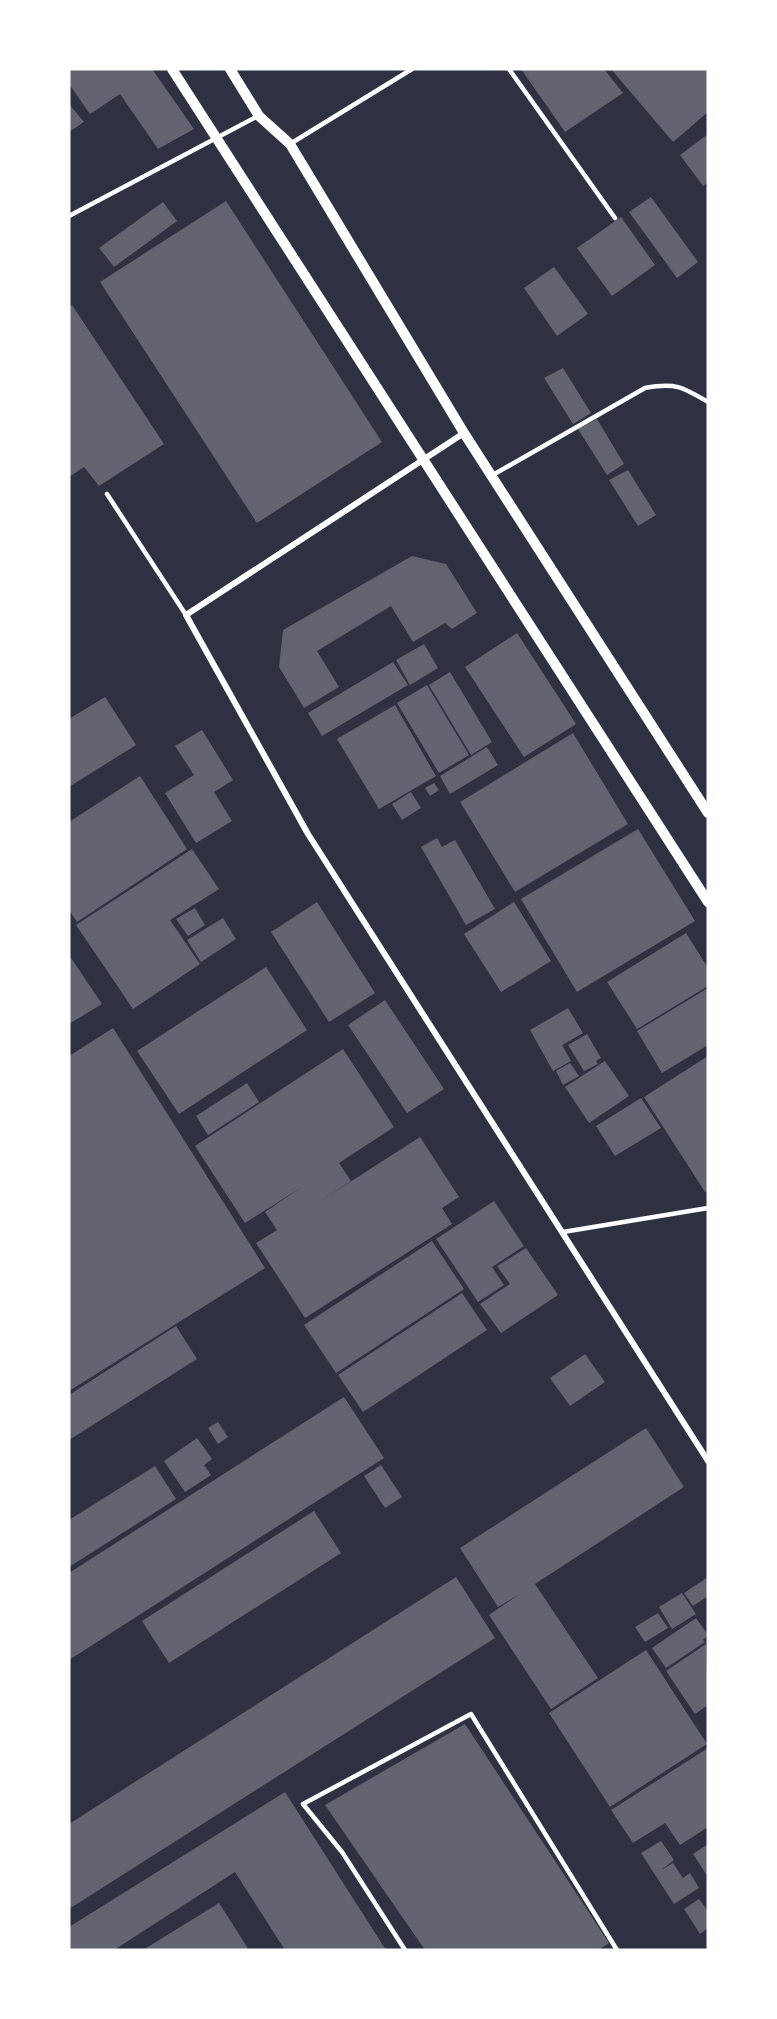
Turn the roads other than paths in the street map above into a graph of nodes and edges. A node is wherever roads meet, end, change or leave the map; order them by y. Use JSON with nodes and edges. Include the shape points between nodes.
{"nodes":[{"id":1,"x":172,"y":69,"type":"edge"},
{"id":2,"x":230,"y":69,"type":"edge"},
{"id":3,"x":412,"y":69,"type":"edge"},
{"id":4,"x":509,"y":69,"type":"edge"},
{"id":5,"x":259,"y":116,"type":"junction"},
{"id":6,"x":218,"y":138,"type":"junction"},
{"id":7,"x":290,"y":144,"type":"junction"},
{"id":8,"x":69,"y":216,"type":"edge"},
{"id":9,"x":615,"y":218,"type":"dead end"},
{"id":10,"x":708,"y":402,"type":"edge"},
{"id":11,"x":464,"y":433,"type":"junction"},
{"id":12,"x":423,"y":458,"type":"junction"},
{"id":13,"x":491,"y":476,"type":"junction"},
{"id":14,"x":107,"y":494,"type":"dead end"},
{"id":15,"x":186,"y":615,"type":"junction"},
{"id":16,"x":708,"y":813,"type":"edge"},
{"id":17,"x":708,"y":902,"type":"edge"},
{"id":18,"x":708,"y":1208,"type":"edge"},
{"id":19,"x":563,"y":1232,"type":"junction"},
{"id":20,"x":708,"y":1461,"type":"edge"},
{"id":21,"x":405,"y":1950,"type":"edge"},
{"id":22,"x":618,"y":1950,"type":"edge"}],
"edges":[{"from":1,"to":6,"type":"street"},
{"from":2,"to":5,"type":"street"},
{"from":3,"to":7,"type":"lane"},
{"from":4,"to":9,"type":"lane"},
{"from":5,"to":6,"type":"lane"},
{"from":5,"to":7,"type":"street"},
{"from":6,"to":8,"type":"lane"},
{"from":6,"to":12,"type":"street"},
{"from":7,"to":11,"type":"street"},
{"from":10,"to":13,"type":"lane","via":[[683,387],[667,384],[645,388]]},
{"from":11,"to":12,"type":"street"},
{"from":11,"to":13,"type":"street"},
{"from":12,"to":15,"type":"street"},
{"from":12,"to":17,"type":"street"},
{"from":13,"to":16,"type":"street"},
{"from":14,"to":15,"type":"lane"},
{"from":15,"to":19,"type":"street","via":[[308,834]]},
{"from":18,"to":19,"type":"lane"},
{"from":19,"to":20,"type":"street"},
{"from":21,"to":22,"type":"lane","via":[[342,1852],[303,1804],[471,1714]]}]}
